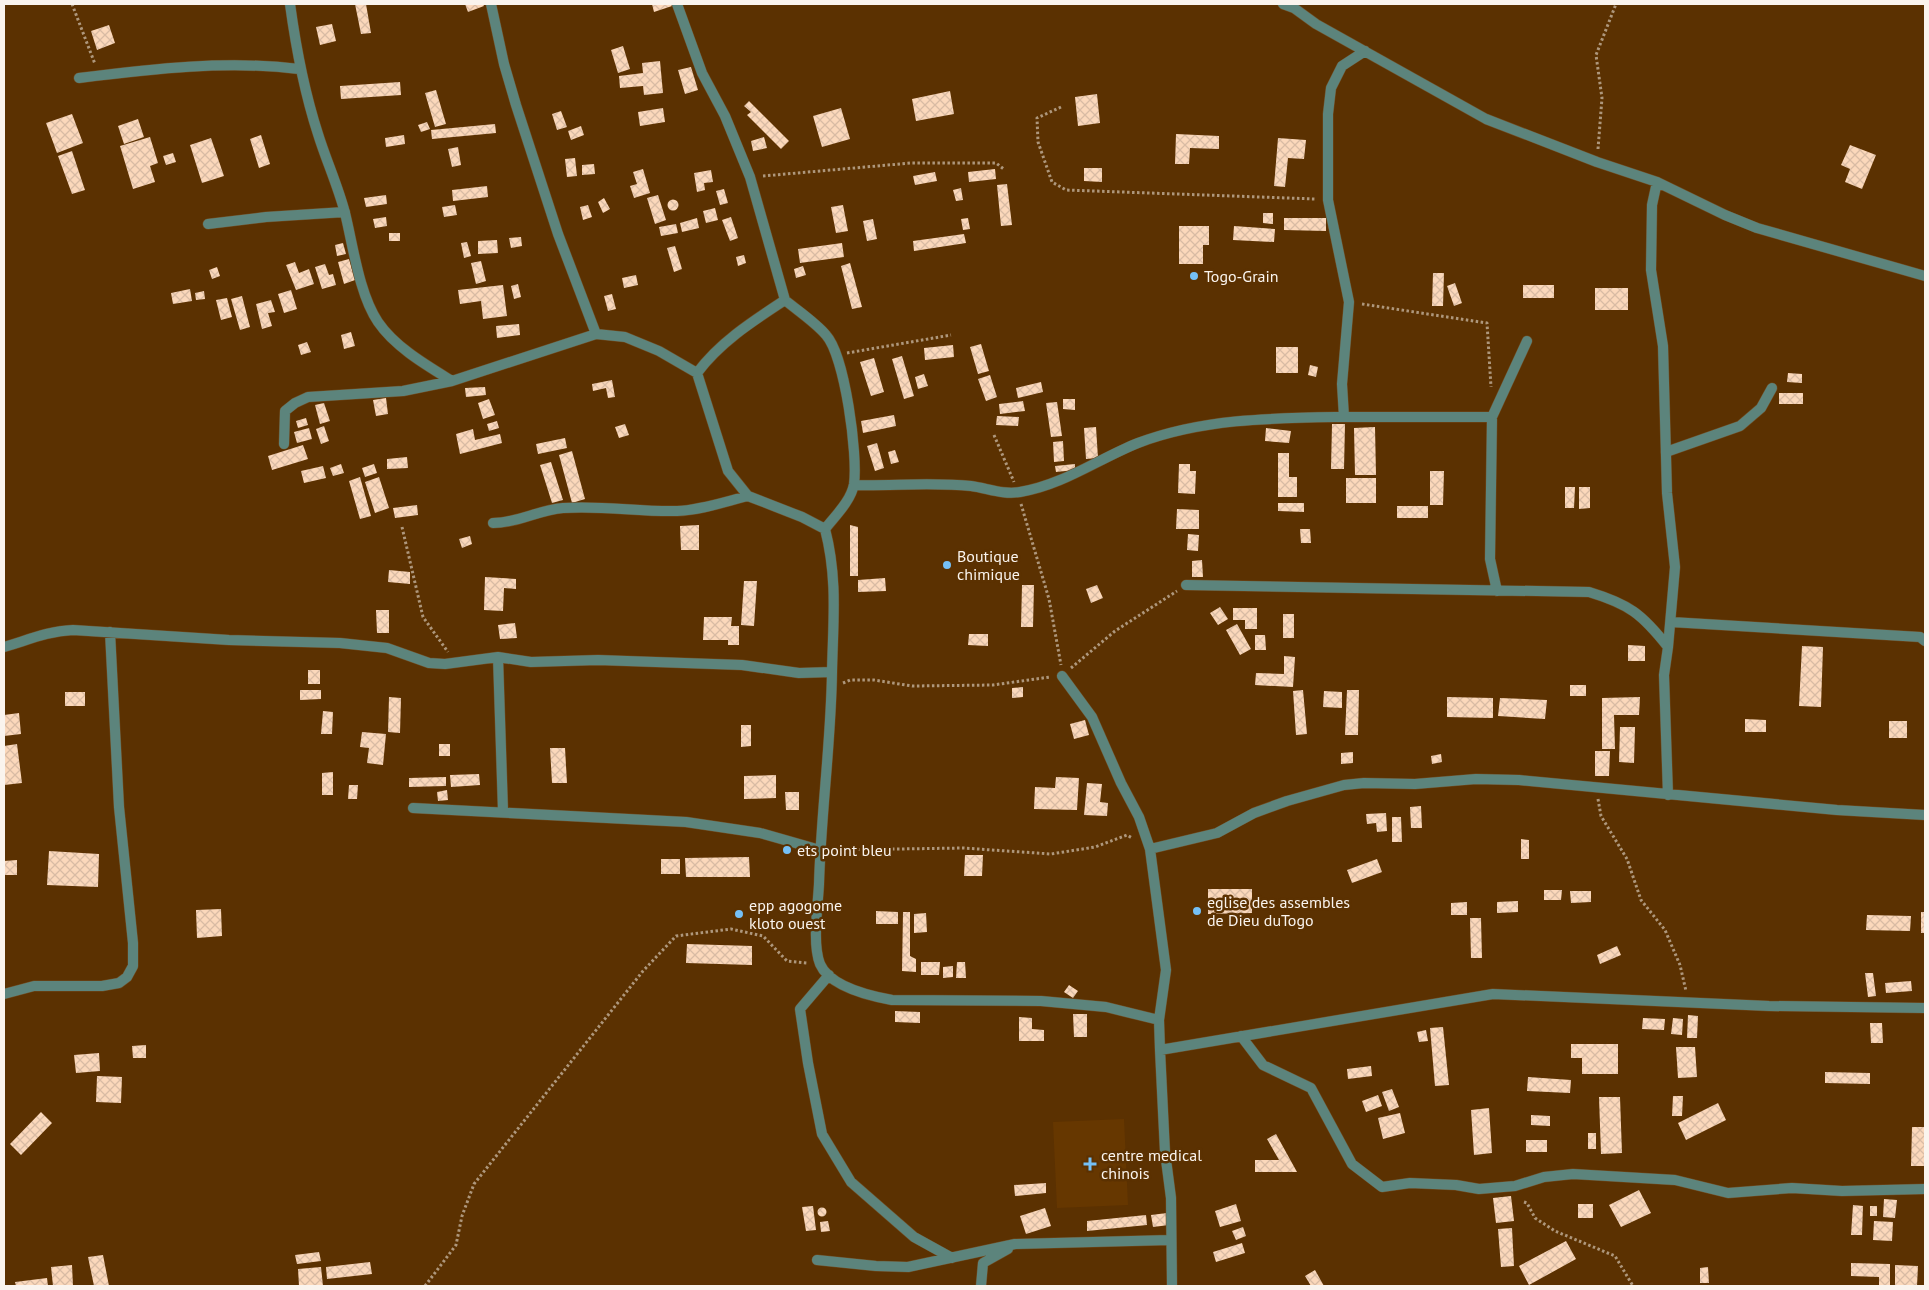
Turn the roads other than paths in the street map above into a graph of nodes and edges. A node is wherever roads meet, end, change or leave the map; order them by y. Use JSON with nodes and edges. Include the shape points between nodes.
{"nodes":[{"id":1,"x":290,"y":4,"type":"edge"},
{"id":2,"x":491,"y":4,"type":"edge"},
{"id":3,"x":677,"y":4,"type":"edge"},
{"id":4,"x":1283,"y":4,"type":"edge"},
{"id":5,"x":1294,"y":6,"type":"edge"},
{"id":6,"x":1364,"y":51,"type":"junction"},
{"id":7,"x":299,"y":69,"type":"junction"},
{"id":8,"x":79,"y":78,"type":"dead end"},
{"id":9,"x":1657,"y":182,"type":"junction"},
{"id":10,"x":345,"y":212,"type":"junction"},
{"id":11,"x":208,"y":224,"type":"dead end"},
{"id":12,"x":1925,"y":276,"type":"edge"},
{"id":13,"x":785,"y":300,"type":"junction"},
{"id":14,"x":596,"y":334,"type":"junction"},
{"id":15,"x":1527,"y":340,"type":"dead end"},
{"id":16,"x":697,"y":373,"type":"junction"},
{"id":17,"x":452,"y":380,"type":"junction"},
{"id":18,"x":1772,"y":388,"type":"dead end"},
{"id":19,"x":1344,"y":417,"type":"junction"},
{"id":20,"x":1492,"y":417,"type":"junction"},
{"id":21,"x":284,"y":444,"type":"dead end"},
{"id":22,"x":1666,"y":452,"type":"junction"},
{"id":23,"x":854,"y":485,"type":"junction"},
{"id":24,"x":748,"y":496,"type":"junction"},
{"id":25,"x":493,"y":523,"type":"dead end"},
{"id":26,"x":825,"y":529,"type":"junction"},
{"id":27,"x":1186,"y":585,"type":"road end"},
{"id":28,"x":1497,"y":591,"type":"junction"},
{"id":29,"x":1671,"y":622,"type":"junction"},
{"id":30,"x":110,"y":632,"type":"junction"},
{"id":31,"x":1925,"y":641,"type":"edge"},
{"id":32,"x":4,"y":647,"type":"edge"},
{"id":33,"x":1668,"y":647,"type":"junction"},
{"id":34,"x":498,"y":657,"type":"junction"},
{"id":35,"x":832,"y":672,"type":"junction"},
{"id":36,"x":1062,"y":676,"type":"road end"},
{"id":37,"x":1668,"y":795,"type":"junction"},
{"id":38,"x":413,"y":808,"type":"dead end"},
{"id":39,"x":503,"y":811,"type":"junction"},
{"id":40,"x":1925,"y":815,"type":"edge"},
{"id":41,"x":1150,"y":848,"type":"junction"},
{"id":42,"x":820,"y":850,"type":"junction"},
{"id":43,"x":828,"y":975,"type":"junction"},
{"id":44,"x":4,"y":994,"type":"edge"},
{"id":45,"x":1925,"y":1008,"type":"edge"},
{"id":46,"x":1159,"y":1020,"type":"junction"},
{"id":47,"x":1241,"y":1036,"type":"junction"},
{"id":48,"x":1160,"y":1050,"type":"junction"},
{"id":49,"x":1925,"y":1188,"type":"edge"},
{"id":50,"x":1170,"y":1240,"type":"junction"},
{"id":51,"x":1015,"y":1244,"type":"junction"},
{"id":52,"x":952,"y":1258,"type":"junction"},
{"id":53,"x":817,"y":1260,"type":"dead end"},
{"id":54,"x":980,"y":1286,"type":"edge"},
{"id":55,"x":1172,"y":1286,"type":"edge"}],
"edges":[{"from":1,"to":7,"type":"street"},
{"from":2,"to":14,"type":"street","via":[[516,105]]},
{"from":3,"to":13,"type":"street","via":[[702,73],[725,116],[750,177]]},
{"from":4,"to":5,"type":"street"},
{"from":5,"to":6,"type":"street","via":[[1316,24]]},
{"from":6,"to":9,"type":"street","via":[[1486,119]]},
{"from":6,"to":19,"type":"street","via":[[1342,66],[1331,88],[1328,123],[1328,200],[1349,302],[1342,384]]},
{"from":7,"to":8,"type":"street","via":[[240,66]]},
{"from":7,"to":10,"type":"street"},
{"from":9,"to":12,"type":"street","via":[[1757,228]]},
{"from":9,"to":22,"type":"street","via":[[1652,205],[1651,270],[1664,346]]},
{"from":10,"to":11,"type":"street"},
{"from":10,"to":17,"type":"street","via":[[365,292],[378,321],[402,346]]},
{"from":13,"to":16,"type":"street","via":[[711,354]]},
{"from":13,"to":23,"type":"street","via":[[827,336],[837,355],[853,440]]},
{"from":14,"to":16,"type":"street","via":[[625,337],[659,351]]},
{"from":14,"to":17,"type":"street"},
{"from":15,"to":20,"type":"street"},
{"from":16,"to":24,"type":"street","via":[[728,472]]},
{"from":17,"to":21,"type":"street","via":[[403,391],[308,398],[285,411]]},
{"from":18,"to":22,"type":"street","via":[[1761,408],[1740,426]]},
{"from":19,"to":20,"type":"street"},
{"from":19,"to":23,"type":"street","via":[[1277,418],[1209,425],[1168,434],[1137,444],[1043,487],[1018,493],[971,486]]},
{"from":20,"to":28,"type":"street","via":[[1490,559]]},
{"from":22,"to":29,"type":"street","via":[[1675,567]]},
{"from":23,"to":26,"type":"street","via":[[846,502]]},
{"from":24,"to":25,"type":"street","via":[[677,511],[558,508]]},
{"from":24,"to":26,"type":"street"},
{"from":26,"to":35,"type":"street","via":[[835,590]]},
{"from":27,"to":28,"type":"street"},
{"from":28,"to":33,"type":"street","via":[[1589,592],[1619,601],[1646,620]]},
{"from":29,"to":31,"type":"street","via":[[1920,637]]},
{"from":29,"to":33,"type":"street"},
{"from":30,"to":32,"type":"street","via":[[55,631]]},
{"from":30,"to":34,"type":"street","via":[[340,643],[387,648],[429,662]]},
{"from":30,"to":44,"type":"street","via":[[119,807],[133,966],[127,977],[111,985],[34,986]]},
{"from":33,"to":37,"type":"street","via":[[1664,675]]},
{"from":34,"to":35,"type":"street","via":[[531,662],[598,660],[742,664],[799,673]]},
{"from":34,"to":39,"type":"street"},
{"from":35,"to":42,"type":"street"},
{"from":36,"to":41,"type":"street","via":[[1092,716]]},
{"from":37,"to":40,"type":"street"},
{"from":37,"to":41,"type":"street","via":[[1502,780],[1344,785],[1278,804],[1210,835]]},
{"from":38,"to":39,"type":"street"},
{"from":39,"to":42,"type":"street","via":[[686,822],[760,833]]},
{"from":41,"to":46,"type":"street","via":[[1166,970]]},
{"from":42,"to":43,"type":"street","via":[[817,944],[820,964]]},
{"from":43,"to":46,"type":"street","via":[[868,996],[892,1000],[1040,1001],[1106,1007]]},
{"from":43,"to":52,"type":"street","via":[[800,1008],[822,1134],[851,1182],[914,1237]]},
{"from":45,"to":47,"type":"street","via":[[1688,1004],[1493,994]]},
{"from":46,"to":48,"type":"street"},
{"from":47,"to":48,"type":"street"},
{"from":47,"to":49,"type":"street","via":[[1263,1065],[1311,1088],[1352,1164],[1382,1187],[1410,1183],[1479,1189],[1515,1186],[1544,1177],[1573,1174],[1675,1180],[1728,1193],[1792,1188],[1842,1191]]},
{"from":48,"to":50,"type":"street","via":[[1165,1152],[1171,1198]]},
{"from":50,"to":51,"type":"street"},
{"from":50,"to":55,"type":"street"},
{"from":51,"to":52,"type":"street"},
{"from":51,"to":54,"type":"street","via":[[983,1263]]},
{"from":52,"to":53,"type":"street","via":[[908,1267]]}]}
